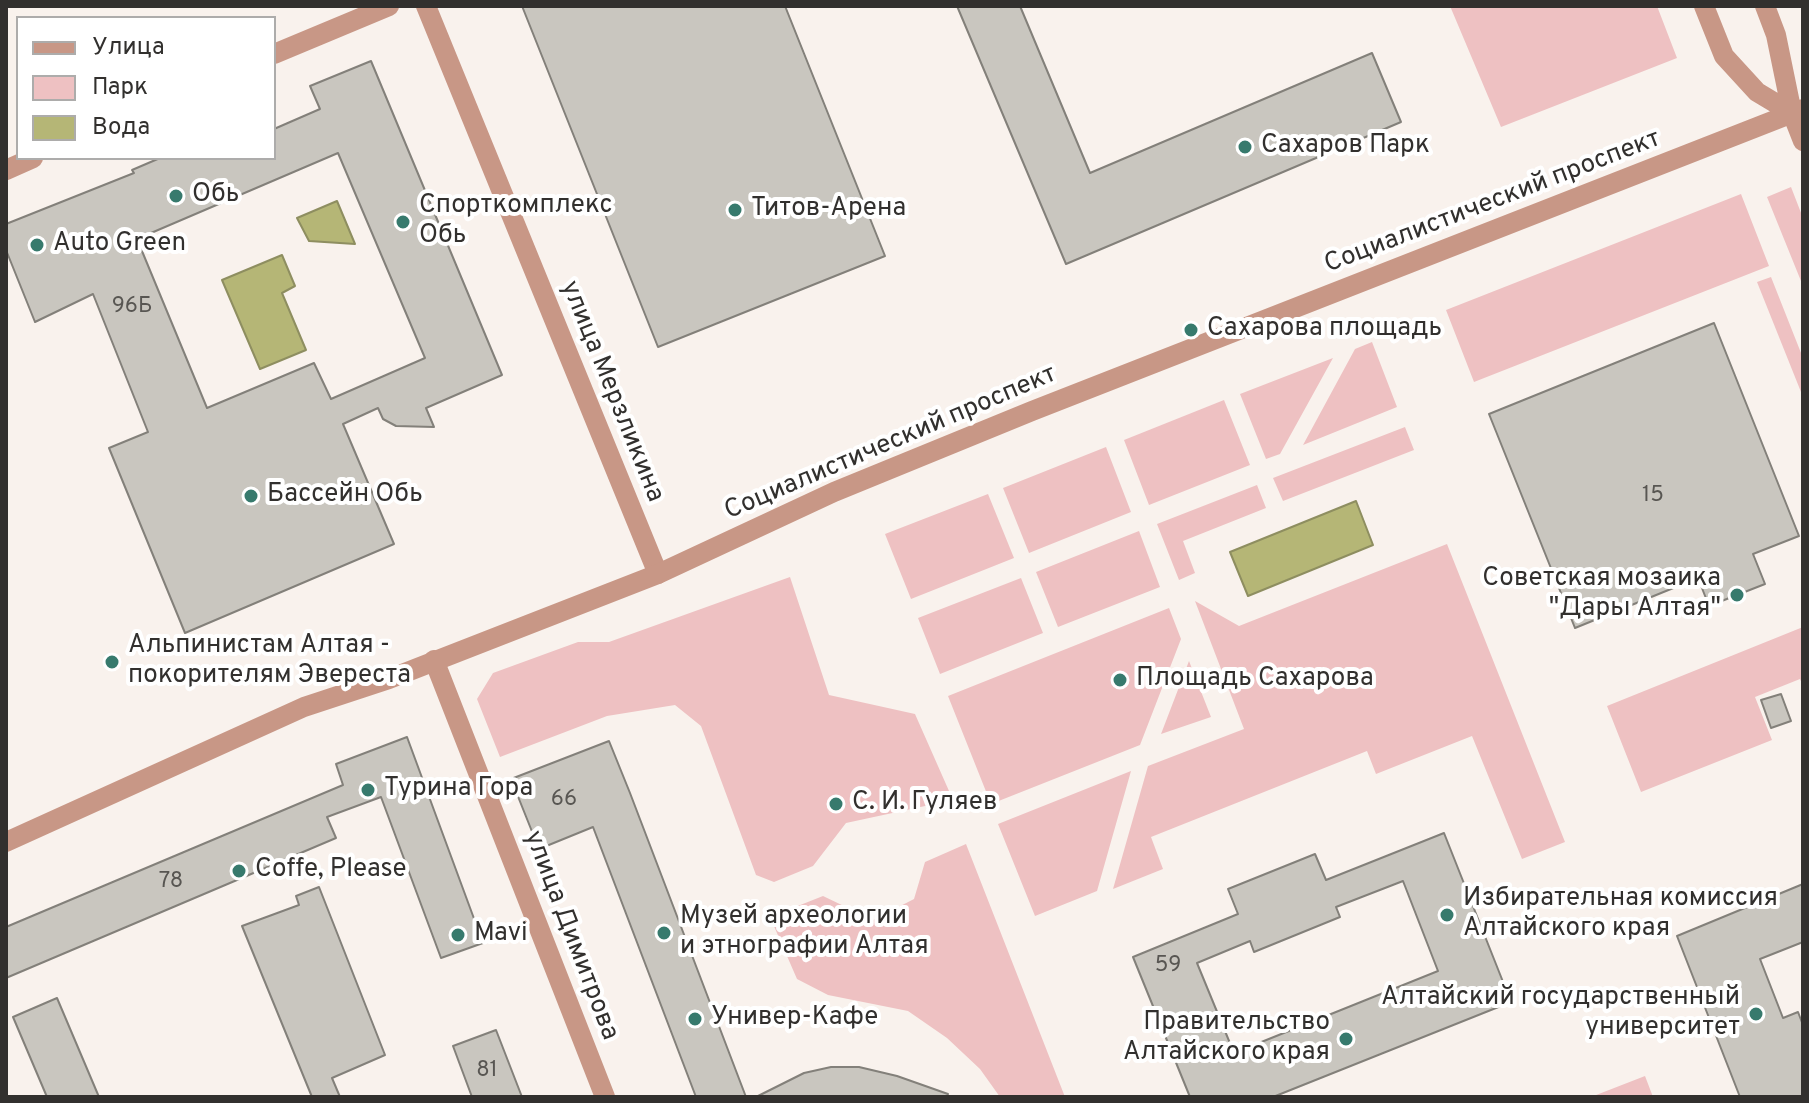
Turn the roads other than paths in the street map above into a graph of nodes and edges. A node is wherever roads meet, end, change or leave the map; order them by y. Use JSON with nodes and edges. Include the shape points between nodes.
{"nodes":[{"id":1,"x":389,"y":6,"type":"edge"},
{"id":2,"x":426,"y":6,"type":"edge"},
{"id":3,"x":1704,"y":6,"type":"edge"},
{"id":4,"x":1765,"y":6,"type":"edge"},
{"id":5,"x":276,"y":53,"type":"edge"},
{"id":6,"x":1798,"y":111,"type":"edge"},
{"id":7,"x":1803,"y":141,"type":"edge"},
{"id":8,"x":28,"y":160,"type":"edge"},
{"id":9,"x":6,"y":170,"type":"edge"},
{"id":10,"x":658,"y":574,"type":"junction"},
{"id":11,"x":434,"y":660,"type":"junction"},
{"id":12,"x":6,"y":842,"type":"edge"},
{"id":13,"x":605,"y":1097,"type":"edge"}],
"edges":[{"from":1,"to":5,"type":"street"},
{"from":2,"to":10,"type":"street","name":"улица Мерзликина"},
{"from":3,"to":6,"type":"street","via":[[1724,56],[1757,92]]},
{"from":4,"to":6,"type":"street"},
{"from":6,"to":7,"type":"street"},
{"from":6,"to":10,"type":"street","name":"Социалистический проспект","via":[[1032,411],[834,492]]},
{"from":8,"to":9,"type":"street"},
{"from":10,"to":11,"type":"street","name":"Социалистический проспект"},
{"from":11,"to":12,"type":"street","name":"Социалистический проспект","via":[[304,707]]},
{"from":11,"to":13,"type":"street","name":"улица Димитрова"}]}
